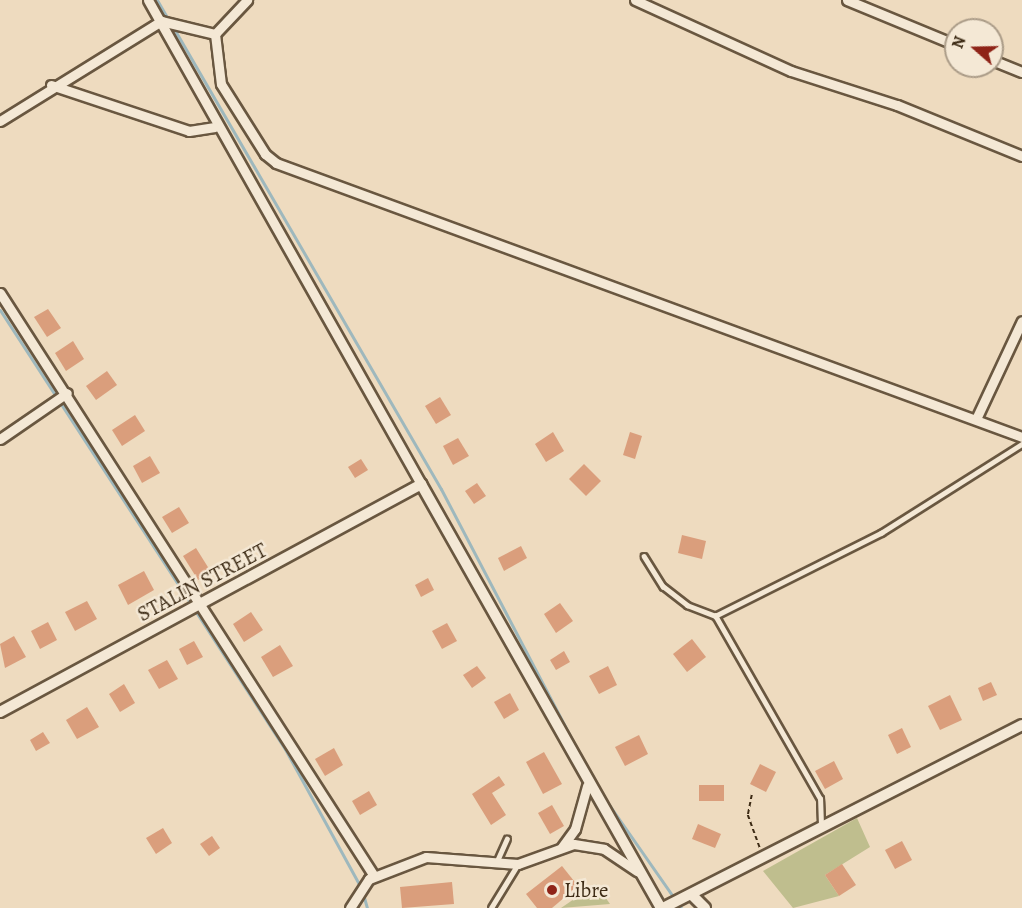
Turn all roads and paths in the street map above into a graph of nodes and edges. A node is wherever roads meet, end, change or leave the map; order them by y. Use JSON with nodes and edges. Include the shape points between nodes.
{"nodes":[{"id":1,"x":148,"y":0,"type":"edge"},
{"id":2,"x":247,"y":0,"type":"edge"},
{"id":3,"x":847,"y":0,"type":"edge"},
{"id":4,"x":642,"y":1,"type":"edge"},
{"id":5,"x":161,"y":21,"type":"junction"},
{"id":6,"x":215,"y":34,"type":"junction"},
{"id":7,"x":944,"y":40,"type":"edge"},
{"id":8,"x":1004,"y":65,"type":"edge"},
{"id":9,"x":1022,"y":72,"type":"edge"},
{"id":10,"x":51,"y":86,"type":"junction"},
{"id":11,"x":0,"y":121,"type":"edge"},
{"id":12,"x":215,"y":127,"type":"junction"},
{"id":13,"x":1022,"y":156,"type":"edge"},
{"id":14,"x":0,"y":293,"type":"edge"},
{"id":15,"x":1022,"y":321,"type":"edge"},
{"id":16,"x":67,"y":393,"type":"junction"},
{"id":17,"x":976,"y":419,"type":"junction"},
{"id":18,"x":1022,"y":437,"type":"edge"},
{"id":19,"x":0,"y":439,"type":"edge"},
{"id":20,"x":1022,"y":444,"type":"edge"},
{"id":21,"x":421,"y":484,"type":"junction"},
{"id":22,"x":644,"y":556,"type":"dead end"},
{"id":23,"x":204,"y":604,"type":"junction"},
{"id":24,"x":715,"y":616,"type":"junction"},
{"id":25,"x":0,"y":712,"type":"edge"},
{"id":26,"x":1022,"y":725,"type":"edge"},
{"id":27,"x":587,"y":786,"type":"junction"},
{"id":28,"x":752,"y":795,"type":"dead end"},
{"id":29,"x":821,"y":825,"type":"junction"},
{"id":30,"x":507,"y":839,"type":"dead end"},
{"id":31,"x":562,"y":848,"type":"junction"},
{"id":32,"x":763,"y":854,"type":"junction"},
{"id":33,"x":496,"y":864,"type":"junction"},
{"id":34,"x":518,"y":864,"type":"junction"},
{"id":35,"x":637,"y":871,"type":"junction"},
{"id":36,"x":374,"y":876,"type":"junction"},
{"id":37,"x":693,"y":896,"type":"junction"},
{"id":38,"x":350,"y":908,"type":"edge"},
{"id":39,"x":491,"y":908,"type":"edge"},
{"id":40,"x":662,"y":908,"type":"edge"},
{"id":41,"x":705,"y":908,"type":"edge"}],
"edges":[{"from":1,"to":5,"type":"street"},
{"from":2,"to":6,"type":"street"},
{"from":3,"to":7,"type":"street"},
{"from":4,"to":13,"type":"street","via":[[790,71],[897,105]]},
{"from":5,"to":6,"type":"street"},
{"from":5,"to":10,"type":"street"},
{"from":5,"to":12,"type":"street"},
{"from":6,"to":17,"type":"street","via":[[221,84],[265,154],[276,163]]},
{"from":8,"to":9,"type":"street"},
{"from":10,"to":11,"type":"street"},
{"from":10,"to":12,"type":"street","via":[[189,130]]},
{"from":12,"to":21,"type":"street"},
{"from":14,"to":16,"type":"street"},
{"from":15,"to":17,"type":"street"},
{"from":16,"to":19,"type":"street"},
{"from":16,"to":23,"type":"street"},
{"from":17,"to":18,"type":"street"},
{"from":20,"to":24,"type":"lane","via":[[881,533]]},
{"from":21,"to":23,"type":"street","name":"STALIN STREET"},
{"from":21,"to":27,"type":"street"},
{"from":22,"to":24,"type":"lane","via":[[663,586],[687,605]]},
{"from":23,"to":25,"type":"street","name":"STALIN STREET"},
{"from":23,"to":36,"type":"street"},
{"from":24,"to":29,"type":"lane","via":[[819,799]]},
{"from":26,"to":29,"type":"street"},
{"from":27,"to":31,"type":"street","via":[[575,829]]},
{"from":27,"to":35,"type":"street"},
{"from":28,"to":32,"type":"path","via":[[748,815]]},
{"from":29,"to":32,"type":"street"},
{"from":30,"to":33,"type":"lane"},
{"from":31,"to":34,"type":"street"},
{"from":31,"to":35,"type":"street","via":[[604,849]]},
{"from":32,"to":37,"type":"street"},
{"from":33,"to":34,"type":"street"},
{"from":33,"to":36,"type":"street","via":[[426,857]]},
{"from":34,"to":39,"type":"lane"},
{"from":35,"to":40,"type":"street"},
{"from":36,"to":38,"type":"street"},
{"from":37,"to":40,"type":"street"},
{"from":37,"to":41,"type":"street"}]}
